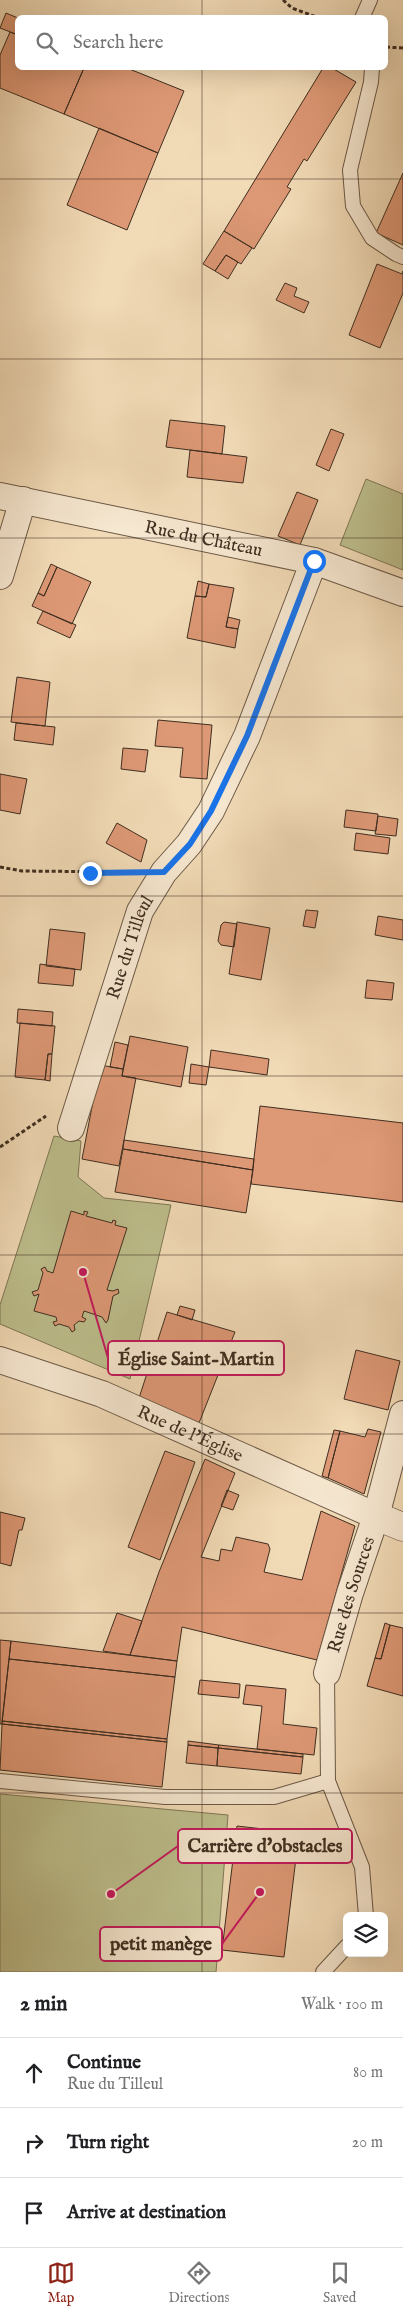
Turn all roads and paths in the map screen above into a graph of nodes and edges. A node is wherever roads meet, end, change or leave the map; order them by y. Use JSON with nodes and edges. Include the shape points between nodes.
{"nodes":[{"id":1,"x":283,"y":0,"type":"edge"},
{"id":2,"x":370,"y":0,"type":"edge"},
{"id":3,"x":311,"y":15,"type":"edge"},
{"id":4,"x":363,"y":15,"type":"edge"},
{"id":5,"x":388,"y":48,"type":"edge"},
{"id":6,"x":403,"y":48,"type":"edge"},
{"id":7,"x":372,"y":70,"type":"edge"},
{"id":8,"x":403,"y":257,"type":"edge"},
{"id":9,"x":12,"y":498,"type":"edge"},
{"id":10,"x":314,"y":561,"type":"junction"},
{"id":11,"x":0,"y":576,"type":"edge"},
{"id":12,"x":403,"y":593,"type":"edge"},
{"id":13,"x":0,"y":867,"type":"edge"},
{"id":14,"x":164,"y":872,"type":"junction"},
{"id":15,"x":47,"y":1115,"type":"dead end"},
{"id":16,"x":71,"y":1128,"type":"dead end"},
{"id":17,"x":0,"y":1147,"type":"edge"},
{"id":18,"x":0,"y":1360,"type":"edge"},
{"id":19,"x":403,"y":1414,"type":"edge"},
{"id":20,"x":376,"y":1516,"type":"junction"},
{"id":21,"x":403,"y":1527,"type":"edge"},
{"id":22,"x":327,"y":1674,"type":"joint"},
{"id":23,"x":0,"y":1781,"type":"edge"},
{"id":24,"x":328,"y":1781,"type":"junction"},
{"id":25,"x":366,"y":1912,"type":"edge"},
{"id":26,"x":343,"y":1950,"type":"edge"},
{"id":27,"x":323,"y":1972,"type":"edge"}],
"edges":[{"from":1,"to":3,"type":"path","via":[[292,8]]},
{"from":2,"to":4,"type":"lane"},
{"from":5,"to":6,"type":"path"},
{"from":7,"to":8,"type":"lane","via":[[350,170],[353,206],[372,238]]},
{"from":9,"to":10,"type":"street","name":"Rue du Château"},
{"from":9,"to":11,"type":"street"},
{"from":10,"to":12,"type":"street","name":"Rue du Château"},
{"from":10,"to":14,"type":"street","name":"Rue du Tilleul","via":[[247,736],[211,811],[190,844]]},
{"from":13,"to":14,"type":"path","via":[[22,871]]},
{"from":14,"to":16,"type":"street","name":"Rue du Tilleul","via":[[140,912]]},
{"from":15,"to":17,"type":"path"},
{"from":18,"to":20,"type":"street","name":"Rue de l'Église","via":[[102,1394]]},
{"from":19,"to":20,"type":"street","name":"Rue des Sources"},
{"from":20,"to":21,"type":"street"},
{"from":20,"to":22,"type":"street","name":"Rue des Sources"},
{"from":22,"to":24,"type":"lane"},
{"from":23,"to":24,"type":"lane","via":[[165,1797],[274,1797]]},
{"from":24,"to":25,"type":"lane","via":[[362,1867]]},
{"from":26,"to":27,"type":"lane"}]}
